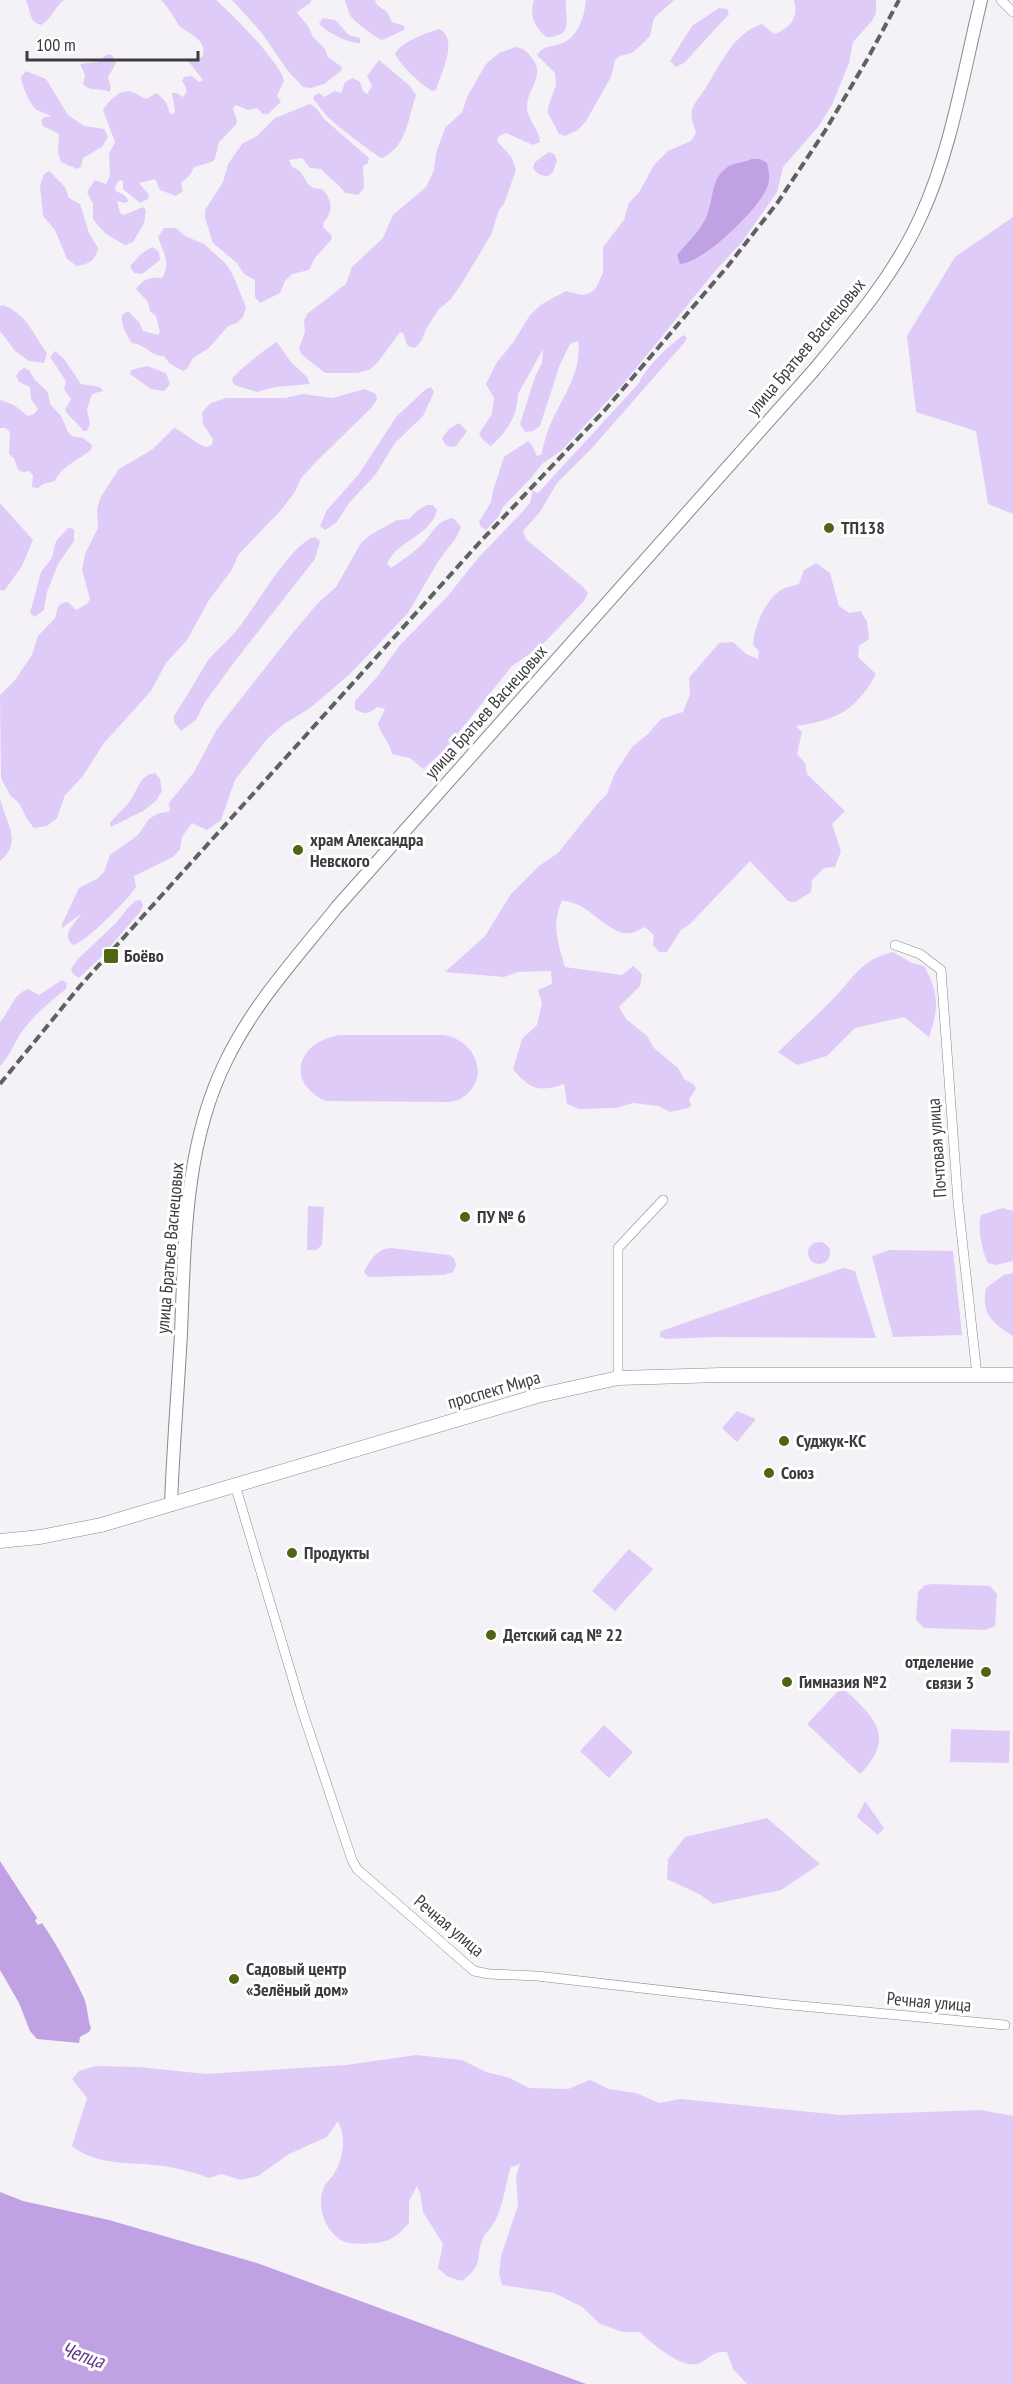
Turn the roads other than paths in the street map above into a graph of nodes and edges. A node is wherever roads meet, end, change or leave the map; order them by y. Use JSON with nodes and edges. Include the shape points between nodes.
{"nodes":[{"id":1,"x":981,"y":0,"type":"edge"},
{"id":2,"x":1001,"y":0,"type":"edge"},
{"id":3,"x":1013,"y":12,"type":"edge"},
{"id":4,"x":895,"y":945,"type":"dead end"},
{"id":5,"x":663,"y":1200,"type":"dead end"},
{"id":6,"x":977,"y":1375,"type":"junction"},
{"id":7,"x":1013,"y":1376,"type":"edge"},
{"id":8,"x":618,"y":1378,"type":"junction"},
{"id":9,"x":235,"y":1485,"type":"junction"},
{"id":10,"x":171,"y":1505,"type":"junction"},
{"id":11,"x":0,"y":1541,"type":"edge"},
{"id":12,"x":1005,"y":2025,"type":"dead end"}],
"edges":[{"from":1,"to":10,"type":"main road","name":"улица Братьев Васнецовых","via":[[950,133],[933,187],[905,247],[867,306],[284,969],[226,1060],[209,1103],[192,1169]]},
{"from":2,"to":3,"type":"street"},
{"from":4,"to":6,"type":"street","name":"Почтовая улица","via":[[920,954],[941,970],[958,1202]]},
{"from":5,"to":8,"type":"street","via":[[618,1248]]},
{"from":6,"to":7,"type":"main road","name":"проспект Мира"},
{"from":6,"to":8,"type":"main road","name":"проспект Мира"},
{"from":8,"to":9,"type":"main road","name":"проспект Мира","via":[[537,1396]]},
{"from":9,"to":10,"type":"main road","name":"проспект Мира"},
{"from":9,"to":12,"type":"street","name":"Речная улица","via":[[351,1860],[474,1971]]},
{"from":10,"to":11,"type":"main road","name":"проспект Мира","via":[[100,1525]]}]}
